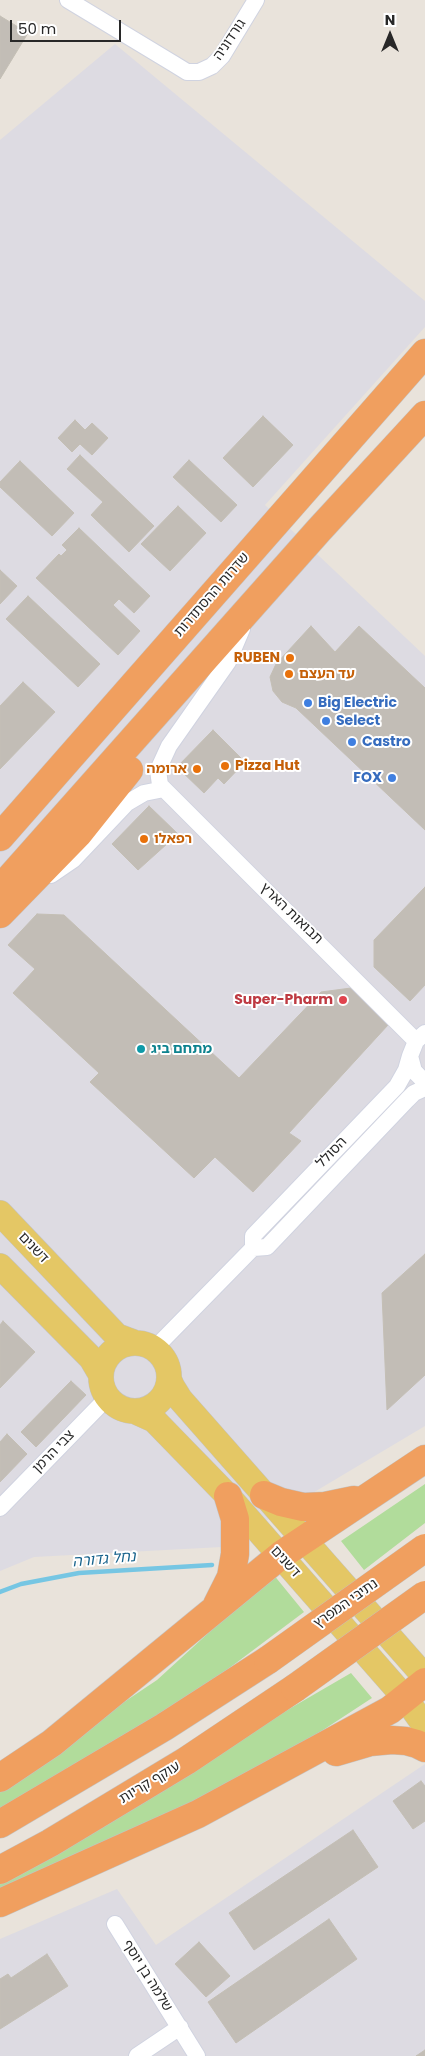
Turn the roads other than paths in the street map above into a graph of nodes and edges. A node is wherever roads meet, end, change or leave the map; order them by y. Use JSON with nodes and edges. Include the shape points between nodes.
{"nodes":[{"id":1,"x":68,"y":0,"type":"edge"},
{"id":2,"x":256,"y":0,"type":"edge"},
{"id":3,"x":425,"y":353,"type":"edge"},
{"id":4,"x":425,"y":415,"type":"edge"},
{"id":5,"x":319,"y":530,"type":"junction"},
{"id":6,"x":242,"y":629,"type":"junction"},
{"id":7,"x":164,"y":649,"type":"junction"},
{"id":8,"x":164,"y":789,"type":"junction"},
{"id":9,"x":0,"y":816,"type":"edge"},
{"id":10,"x":0,"y":837,"type":"edge"},
{"id":11,"x":4,"y":901,"type":"edge"},
{"id":12,"x":417,"y":1043,"type":"edge"},
{"id":13,"x":425,"y":1082,"type":"edge"},
{"id":14,"x":425,"y":1088,"type":"edge"},
{"id":15,"x":0,"y":1213,"type":"edge"},
{"id":16,"x":253,"y":1248,"type":"junction"},
{"id":17,"x":0,"y":1266,"type":"edge"},
{"id":18,"x":144,"y":1345,"type":"junction"},
{"id":19,"x":169,"y":1378,"type":"junction"},
{"id":20,"x":104,"y":1386,"type":"junction"},
{"id":21,"x":134,"y":1411,"type":"junction"},
{"id":22,"x":425,"y":1459,"type":"edge"},
{"id":23,"x":264,"y":1495,"type":"junction"},
{"id":24,"x":228,"y":1496,"type":"junction"},
{"id":25,"x":370,"y":1497,"type":"junction"},
{"id":26,"x":0,"y":1508,"type":"edge"},
{"id":27,"x":303,"y":1539,"type":"junction"},
{"id":28,"x":425,"y":1548,"type":"edge"},
{"id":29,"x":280,"y":1555,"type":"junction"},
{"id":30,"x":425,"y":1595,"type":"edge"},
{"id":31,"x":215,"y":1609,"type":"junction"},
{"id":32,"x":425,"y":1677,"type":"edge"},
{"id":33,"x":415,"y":1690,"type":"edge"},
{"id":34,"x":425,"y":1726,"type":"edge"},
{"id":35,"x":425,"y":1748,"type":"edge"},
{"id":36,"x":273,"y":1773,"type":"junction"},
{"id":37,"x":0,"y":1778,"type":"edge"},
{"id":38,"x":0,"y":1824,"type":"edge"},
{"id":39,"x":0,"y":1870,"type":"edge"},
{"id":40,"x":0,"y":1903,"type":"edge"},
{"id":41,"x":115,"y":1924,"type":"dead end"},
{"id":42,"x":180,"y":2027,"type":"junction"},
{"id":43,"x":137,"y":2056,"type":"edge"},
{"id":44,"x":197,"y":2056,"type":"edge"}],
"edges":[{"from":1,"to":2,"type":"street","name":"גורדוניה","via":[[187,72],[199,72],[222,56]]},
{"from":3,"to":7,"type":"highway","name":"שדרות ההסתדרות"},
{"from":4,"to":5,"type":"highway"},
{"from":5,"to":6,"type":"highway"},
{"from":5,"to":11,"type":"highway"},
{"from":6,"to":8,"type":"street","via":[[228,662],[159,765],[158,776]]},
{"from":6,"to":11,"type":"highway","via":[[78,834]]},
{"from":7,"to":9,"type":"highway","via":[[144,660]]},
{"from":7,"to":10,"type":"highway","name":"שדרות ההסתדרות"},
{"from":8,"to":11,"type":"street","via":[[144,793],[127,803],[73,860]]},
{"from":8,"to":12,"type":"street","name":"תבואות הארץ","via":[[335,957]]},
{"from":12,"to":13,"type":"street","name":"תבואות הארץ","via":[[414,1071]]},
{"from":12,"to":16,"type":"street","name":"הסולל","via":[[397,1086],[253,1236]]},
{"from":14,"to":16,"type":"street","name":"הסולל","via":[[407,1100],[266,1248]]},
{"from":15,"to":18,"type":"main road","name":"דשנים","via":[[117,1336]]},
{"from":16,"to":18,"type":"street","name":"הסולל"},
{"from":17,"to":20,"type":"main road","via":[[91,1358]]},
{"from":18,"to":19,"type":"main road","via":[[167,1365]]},
{"from":18,"to":20,"type":"main road","via":[[122,1345],[109,1354],[102,1367]]},
{"from":19,"to":21,"type":"main road","via":[[165,1394],[159,1401],[144,1410]]},
{"from":19,"to":23,"type":"main road","name":"דשנים","via":[[180,1399]]},
{"from":20,"to":21,"type":"main road","via":[[115,1404]]},
{"from":20,"to":26,"type":"street","name":"צבי הרמן"},
{"from":21,"to":24,"type":"main road","name":"דשנים","via":[[154,1420]]},
{"from":22,"to":25,"type":"highway"},
{"from":23,"to":25,"type":"highway","via":[[281,1502],[313,1507]]},
{"from":23,"to":27,"type":"main road","name":"דשנים"},
{"from":24,"to":29,"type":"main road","name":"דשנים"},
{"from":24,"to":31,"type":"highway","via":[[235,1519],[235,1554],[231,1577]]},
{"from":25,"to":27,"type":"highway"},
{"from":27,"to":29,"type":"highway"},
{"from":27,"to":32,"type":"main road","name":"דשנים"},
{"from":28,"to":38,"type":"highway","name":"נתיבי המפרץ","bridge":true,"via":[[268,1660],[164,1727]]},
{"from":29,"to":31,"type":"highway"},
{"from":29,"to":33,"type":"main road","name":"דשנים"},
{"from":30,"to":39,"type":"highway","name":"עוקף קריות","bridge":true,"via":[[186,1761],[50,1844]]},
{"from":31,"to":37,"type":"highway","via":[[52,1743]]},
{"from":33,"to":34,"type":"main road","name":"דשנים"},
{"from":33,"to":36,"type":"highway","via":[[390,1710]]},
{"from":35,"to":36,"type":"highway","via":[[406,1741],[370,1742]]},
{"from":36,"to":40,"type":"highway","via":[[198,1814]]},
{"from":41,"to":42,"type":"street","name":"שלמה בן יוסף"},
{"from":42,"to":43,"type":"street","name":"שלמה בן יוסף"},
{"from":42,"to":44,"type":"street","name":"שלמה בן יוסף"}]}
